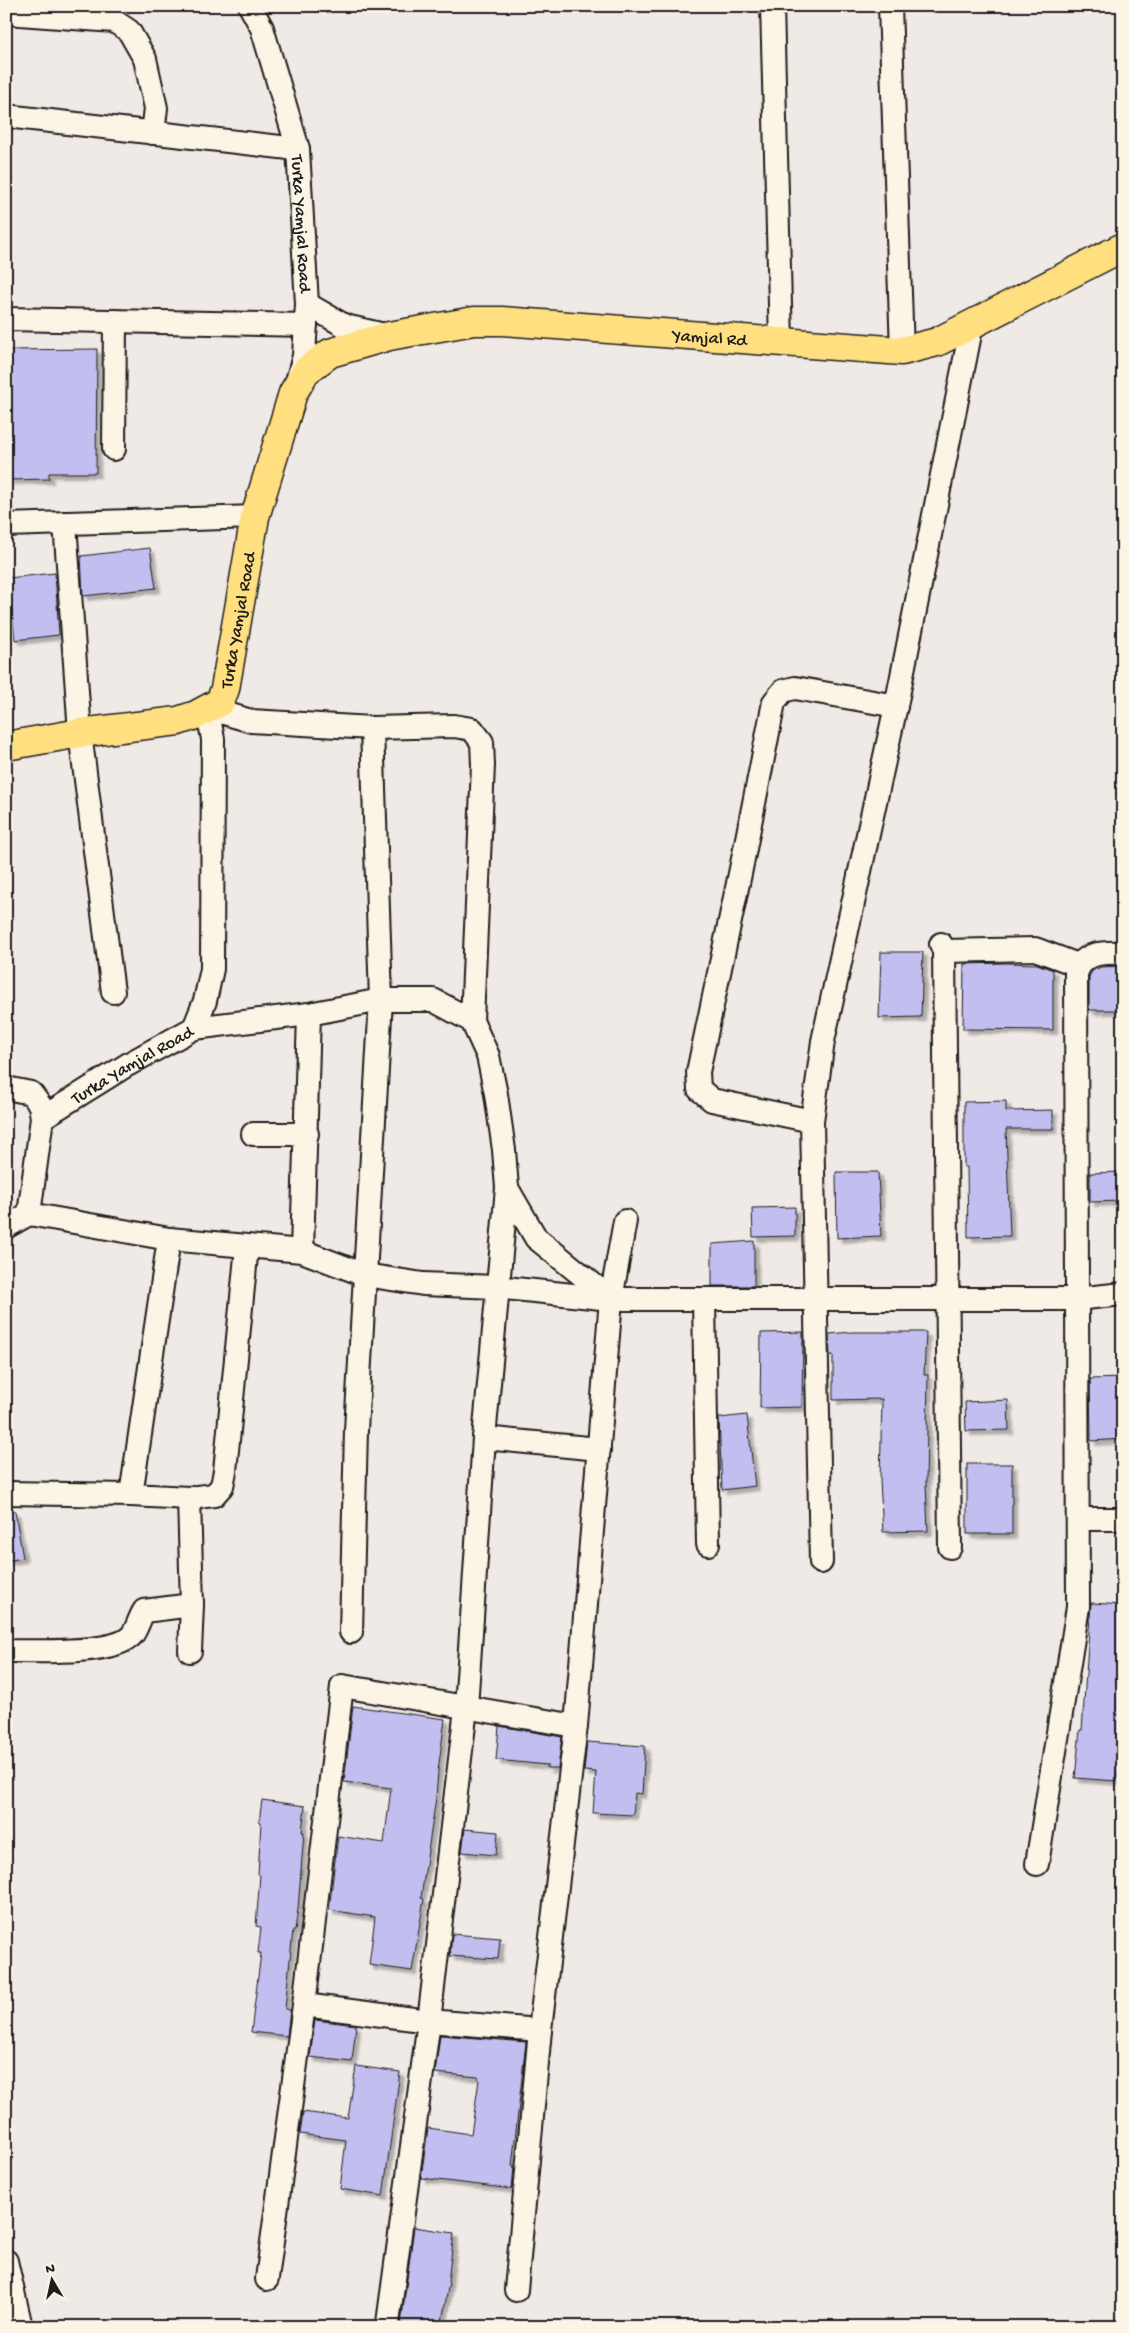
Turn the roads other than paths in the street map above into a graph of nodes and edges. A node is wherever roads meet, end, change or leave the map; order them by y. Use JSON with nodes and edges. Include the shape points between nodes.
{"nodes":[{"id":1,"x":250,"y":6,"type":"edge"},
{"id":2,"x":772,"y":6,"type":"edge"},
{"id":3,"x":890,"y":6,"type":"edge"},
{"id":4,"x":6,"y":13,"type":"edge"},
{"id":5,"x":6,"y":116,"type":"edge"},
{"id":6,"x":153,"y":133,"type":"junction"},
{"id":7,"x":298,"y":150,"type":"junction"},
{"id":8,"x":1123,"y":247,"type":"edge"},
{"id":9,"x":306,"y":314,"type":"junction"},
{"id":10,"x":6,"y":319,"type":"edge"},
{"id":11,"x":115,"y":321,"type":"junction"},
{"id":12,"x":972,"y":324,"type":"junction"},
{"id":13,"x":389,"y":336,"type":"junction"},
{"id":14,"x":781,"y":342,"type":"junction"},
{"id":15,"x":902,"y":351,"type":"junction"},
{"id":16,"x":293,"y":393,"type":"junction"},
{"id":17,"x":114,"y":449,"type":"dead end"},
{"id":18,"x":255,"y":517,"type":"junction"},
{"id":19,"x":65,"y":523,"type":"junction"},
{"id":20,"x":6,"y":525,"type":"edge"},
{"id":21,"x":896,"y":706,"type":"junction"},
{"id":22,"x":207,"y":708,"type":"junction"},
{"id":23,"x":372,"y":728,"type":"junction"},
{"id":24,"x":80,"y":733,"type":"junction"},
{"id":25,"x":6,"y":746,"type":"edge"},
{"id":26,"x":1123,"y":952,"type":"edge"},
{"id":27,"x":1078,"y":965,"type":"junction"},
{"id":28,"x":113,"y":992,"type":"dead end"},
{"id":29,"x":381,"y":1000,"type":"junction"},
{"id":30,"x":309,"y":1014,"type":"junction"},
{"id":31,"x":472,"y":1021,"type":"junction"},
{"id":32,"x":194,"y":1028,"type":"junction"},
{"id":33,"x":6,"y":1088,"type":"edge"},
{"id":34,"x":42,"y":1118,"type":"junction"},
{"id":35,"x":812,"y":1121,"type":"junction"},
{"id":36,"x":253,"y":1134,"type":"dead end"},
{"id":37,"x":307,"y":1134,"type":"junction"},
{"id":38,"x":507,"y":1188,"type":"junction"},
{"id":39,"x":29,"y":1214,"type":"junction"},
{"id":40,"x":624,"y":1221,"type":"dead end"},
{"id":41,"x":6,"y":1228,"type":"edge"},
{"id":42,"x":169,"y":1239,"type":"junction"},
{"id":43,"x":247,"y":1246,"type":"junction"},
{"id":44,"x":302,"y":1252,"type":"junction"},
{"id":45,"x":365,"y":1275,"type":"junction"},
{"id":46,"x":496,"y":1286,"type":"junction"},
{"id":47,"x":1123,"y":1294,"type":"edge"},
{"id":48,"x":611,"y":1299,"type":"junction"},
{"id":49,"x":704,"y":1299,"type":"junction"},
{"id":50,"x":815,"y":1299,"type":"junction"},
{"id":51,"x":946,"y":1299,"type":"junction"},
{"id":52,"x":1076,"y":1299,"type":"junction"},
{"id":53,"x":484,"y":1438,"type":"junction"},
{"id":54,"x":600,"y":1449,"type":"junction"},
{"id":55,"x":6,"y":1493,"type":"edge"},
{"id":56,"x":131,"y":1495,"type":"junction"},
{"id":57,"x":189,"y":1498,"type":"junction"},
{"id":58,"x":1078,"y":1519,"type":"junction"},
{"id":59,"x":1123,"y":1519,"type":"edge"},
{"id":60,"x":708,"y":1544,"type":"dead end"},
{"id":61,"x":950,"y":1547,"type":"dead end"},
{"id":62,"x":821,"y":1562,"type":"dead end"},
{"id":63,"x":192,"y":1604,"type":"junction"},
{"id":64,"x":351,"y":1632,"type":"dead end"},
{"id":65,"x":6,"y":1651,"type":"edge"},
{"id":66,"x":190,"y":1651,"type":"dead end"},
{"id":67,"x":466,"y":1708,"type":"junction"},
{"id":68,"x":576,"y":1726,"type":"junction"},
{"id":69,"x":1037,"y":1864,"type":"dead end"},
{"id":70,"x":304,"y":2005,"type":"junction"},
{"id":71,"x":429,"y":2021,"type":"junction"},
{"id":72,"x":540,"y":2030,"type":"junction"},
{"id":73,"x":6,"y":2261,"type":"edge"},
{"id":74,"x":267,"y":2279,"type":"dead end"},
{"id":75,"x":516,"y":2290,"type":"dead end"},
{"id":76,"x":388,"y":2323,"type":"dead end"},
{"id":77,"x":21,"y":2327,"type":"edge"}],
"edges":[{"from":1,"to":7,"type":"street","name":"Turka Yamjal Road","via":[[262,28]]},
{"from":2,"to":14,"type":"street"},
{"from":3,"to":15,"type":"street"},
{"from":4,"to":6,"type":"street","via":[[114,21],[129,31],[145,59],[156,108]]},
{"from":5,"to":6,"type":"street"},
{"from":6,"to":7,"type":"street"},
{"from":7,"to":9,"type":"street","name":"Turka Yamjal Road"},
{"from":8,"to":12,"type":"main road","name":"Yamjal Rd"},
{"from":9,"to":11,"type":"street"},
{"from":9,"to":13,"type":"street"},
{"from":9,"to":16,"type":"street","name":"Turka Yamjal Road","via":[[304,356]]},
{"from":10,"to":11,"type":"street"},
{"from":11,"to":17,"type":"street"},
{"from":12,"to":15,"type":"main road","name":"Yamjal Rd","via":[[937,342]]},
{"from":12,"to":21,"type":"street"},
{"from":13,"to":14,"type":"main road","name":"Yamjal Rd","via":[[474,321],[502,321]]},
{"from":13,"to":16,"type":"main road","name":"Yamjal Rd","via":[[330,353],[306,371]]},
{"from":14,"to":15,"type":"main road","name":"Yamjal Rd"},
{"from":16,"to":18,"type":"main road","name":"Turka Yamjal Road"},
{"from":18,"to":19,"type":"street"},
{"from":18,"to":22,"type":"main road","name":"Turka Yamjal Road","via":[[224,689],[220,702]]},
{"from":19,"to":20,"type":"street"},
{"from":19,"to":24,"type":"street"},
{"from":21,"to":35,"type":"street","via":[[822,1041]]},
{"from":21,"to":35,"type":"street","via":[[795,688],[783,691],[774,702],[698,1072],[698,1089],[712,1100]]},
{"from":22,"to":23,"type":"street","via":[[251,721]]},
{"from":22,"to":24,"type":"main road","via":[[178,721]]},
{"from":22,"to":32,"type":"street","name":"Turka Yamjal Road","via":[[213,739],[212,969]]},
{"from":23,"to":29,"type":"street"},
{"from":23,"to":31,"type":"street","via":[[454,726],[472,730],[482,742]]},
{"from":24,"to":25,"type":"main road"},
{"from":24,"to":28,"type":"street"},
{"from":26,"to":27,"type":"street","via":[[1089,956]]},
{"from":27,"to":51,"type":"street","via":[[1035,949],[943,948]]},
{"from":27,"to":52,"type":"street"},
{"from":29,"to":30,"type":"street"},
{"from":29,"to":31,"type":"street","via":[[433,1000]]},
{"from":29,"to":45,"type":"street"},
{"from":30,"to":32,"type":"street"},
{"from":30,"to":37,"type":"street"},
{"from":31,"to":38,"type":"street","via":[[488,1056],[496,1094]]},
{"from":32,"to":34,"type":"street","name":"Turka Yamjal Road"},
{"from":33,"to":34,"type":"street","via":[[32,1093],[40,1105]]},
{"from":34,"to":39,"type":"street"},
{"from":35,"to":50,"type":"street"},
{"from":36,"to":37,"type":"street"},
{"from":37,"to":44,"type":"street"},
{"from":38,"to":46,"type":"street"},
{"from":38,"to":48,"type":"street","via":[[536,1238]]},
{"from":39,"to":41,"type":"street"},
{"from":39,"to":42,"type":"street"},
{"from":40,"to":48,"type":"street"},
{"from":42,"to":43,"type":"street"},
{"from":42,"to":56,"type":"street"},
{"from":43,"to":44,"type":"street"},
{"from":43,"to":57,"type":"street","via":[[222,1486],[214,1495]]},
{"from":44,"to":45,"type":"street"},
{"from":45,"to":46,"type":"street","via":[[423,1284]]},
{"from":45,"to":64,"type":"street","via":[[356,1430]]},
{"from":46,"to":48,"type":"street"},
{"from":46,"to":53,"type":"street"},
{"from":47,"to":52,"type":"street"},
{"from":48,"to":49,"type":"street"},
{"from":48,"to":54,"type":"street"},
{"from":49,"to":50,"type":"street"},
{"from":49,"to":60,"type":"street"},
{"from":50,"to":51,"type":"street"},
{"from":50,"to":62,"type":"street"},
{"from":51,"to":52,"type":"street"},
{"from":51,"to":61,"type":"street"},
{"from":52,"to":58,"type":"street"},
{"from":53,"to":54,"type":"street"},
{"from":53,"to":67,"type":"street"},
{"from":54,"to":68,"type":"street"},
{"from":55,"to":56,"type":"street"},
{"from":56,"to":57,"type":"street"},
{"from":57,"to":63,"type":"street"},
{"from":58,"to":59,"type":"street"},
{"from":58,"to":69,"type":"street","via":[[1078,1607]]},
{"from":63,"to":65,"type":"street","via":[[144,1611],[132,1635],[120,1643],[96,1649]]},
{"from":63,"to":66,"type":"street"},
{"from":67,"to":68,"type":"street"},
{"from":67,"to":70,"type":"street","via":[[342,1686]]},
{"from":67,"to":71,"type":"street"},
{"from":68,"to":72,"type":"street"},
{"from":70,"to":71,"type":"street"},
{"from":70,"to":74,"type":"street"},
{"from":71,"to":72,"type":"street"},
{"from":71,"to":76,"type":"street"},
{"from":72,"to":75,"type":"street"},
{"from":73,"to":77,"type":"street"}]}
